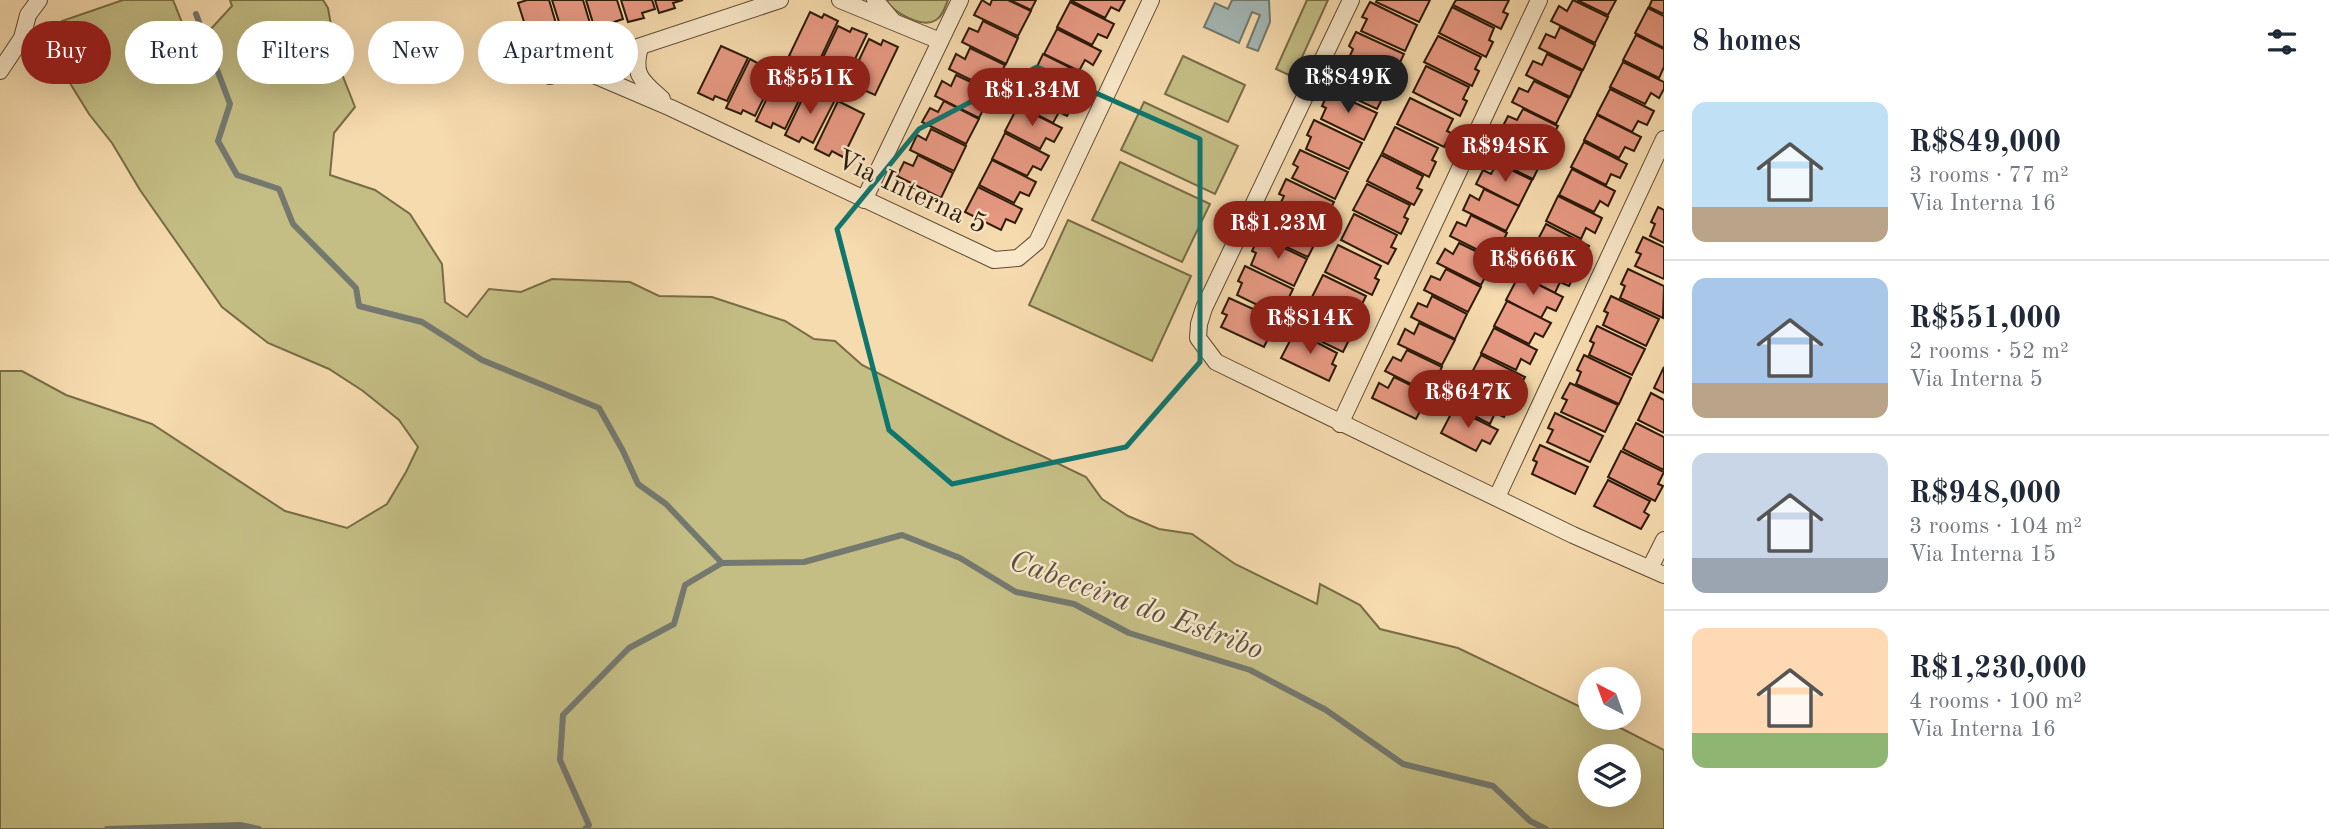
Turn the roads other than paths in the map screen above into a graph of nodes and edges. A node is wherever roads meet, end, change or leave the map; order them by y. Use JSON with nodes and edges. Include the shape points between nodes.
{"nodes":[{"id":1,"x":39,"y":0,"type":"edge"},
{"id":2,"x":780,"y":0,"type":"edge"},
{"id":3,"x":840,"y":0,"type":"edge"},
{"id":4,"x":875,"y":0,"type":"edge"},
{"id":5,"x":960,"y":0,"type":"edge"},
{"id":6,"x":1152,"y":0,"type":"edge"},
{"id":7,"x":1351,"y":0,"type":"edge"},
{"id":8,"x":1539,"y":0,"type":"edge"},
{"id":9,"x":896,"y":24,"type":"junction"},
{"id":10,"x":940,"y":41,"type":"junction"},
{"id":11,"x":640,"y":47,"type":"joint"},
{"id":12,"x":0,"y":71,"type":"edge"},
{"id":13,"x":615,"y":84,"type":"edge"},
{"id":14,"x":671,"y":108,"type":"junction"},
{"id":15,"x":1664,"y":139,"type":"edge"},
{"id":16,"x":864,"y":200,"type":"junction"},
{"id":17,"x":1340,"y":424,"type":"junction"},
{"id":18,"x":1497,"y":497,"type":"junction"},
{"id":19,"x":1664,"y":540,"type":"edge"},
{"id":20,"x":1657,"y":572,"type":"edge"}],
"edges":[{"from":1,"to":12,"type":"street"},
{"from":2,"to":11,"type":"street"},
{"from":3,"to":9,"type":"street"},
{"from":4,"to":9,"type":"street"},
{"from":5,"to":10,"type":"street"},
{"from":6,"to":16,"type":"street","name":"Via Interna 5","via":[[1037,242],[1018,258],[994,260]]},
{"from":7,"to":17,"type":"street","via":[[1204,308],[1198,338],[1216,362]]},
{"from":8,"to":17,"type":"street"},
{"from":9,"to":10,"type":"street"},
{"from":10,"to":16,"type":"street"},
{"from":11,"to":14,"type":"street","name":"Via Interna 5","via":[[635,64],[642,80]]},
{"from":13,"to":14,"type":"street","name":"Via Interna 5"},
{"from":14,"to":16,"type":"street","name":"Via Interna 5"},
{"from":15,"to":18,"type":"street"},
{"from":17,"to":18,"type":"street"},
{"from":18,"to":20,"type":"street"},
{"from":19,"to":20,"type":"street"}]}
